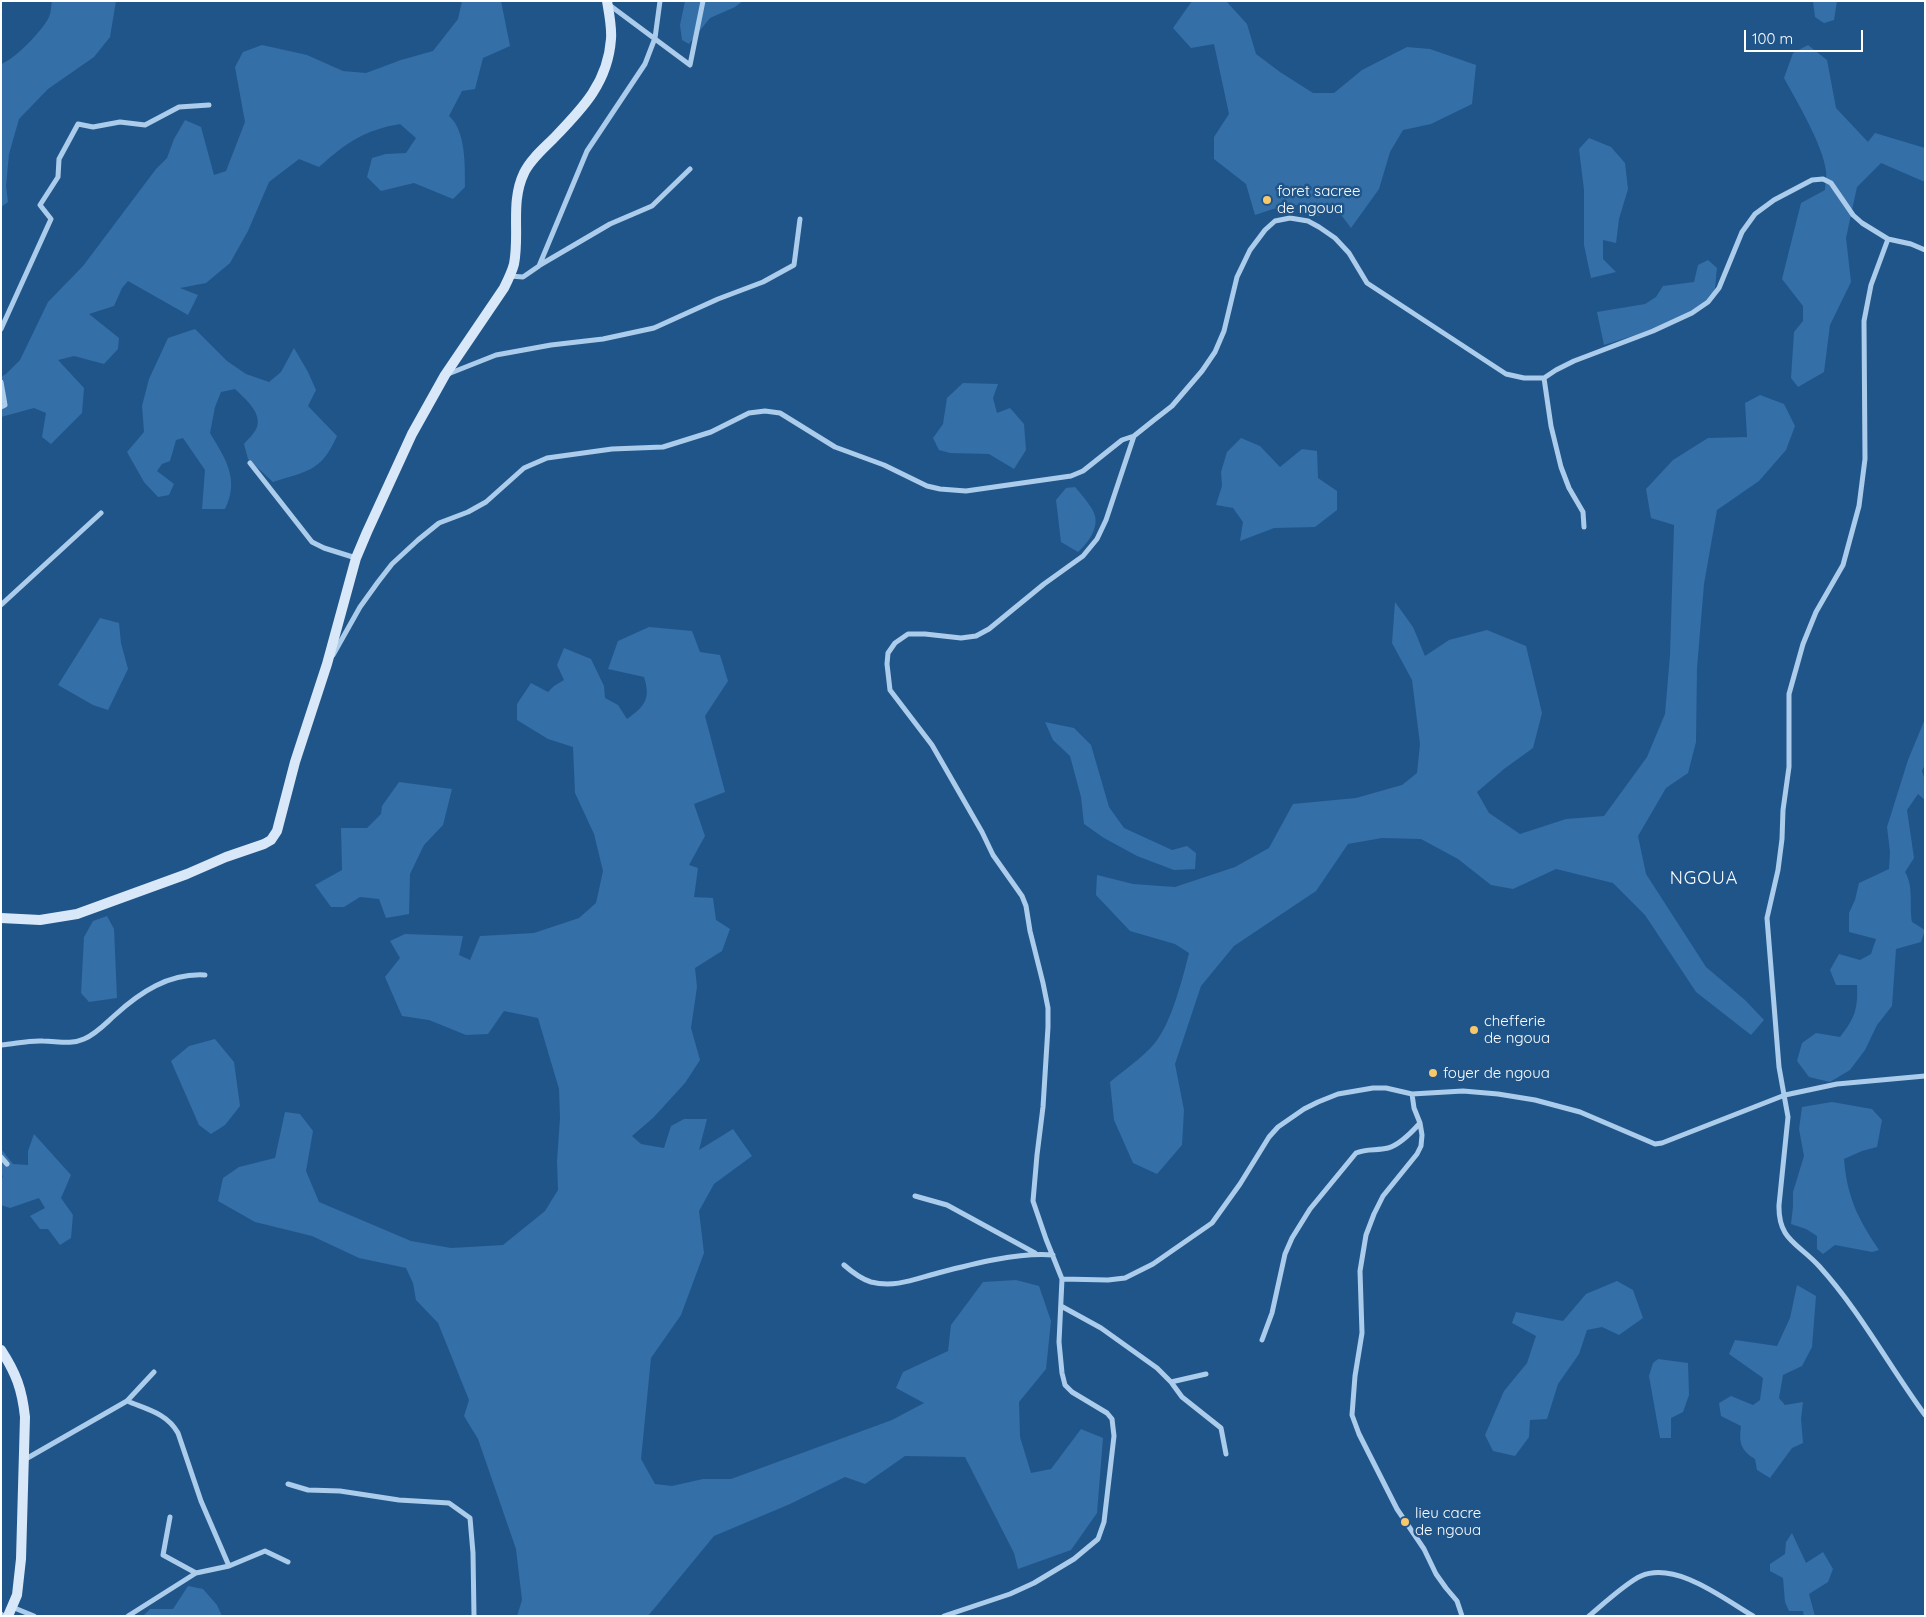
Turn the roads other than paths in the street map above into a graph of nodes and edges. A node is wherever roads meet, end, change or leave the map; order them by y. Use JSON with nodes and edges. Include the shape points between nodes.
{"nodes":[{"id":1,"x":660,"y":1,"type":"edge"},
{"id":2,"x":703,"y":1,"type":"edge"},
{"id":3,"x":607,"y":2,"type":"edge"},
{"id":4,"x":655,"y":38,"type":"junction"},
{"id":5,"x":209,"y":106,"type":"dead end"},
{"id":6,"x":690,"y":169,"type":"dead end"},
{"id":7,"x":800,"y":219,"type":"dead end"},
{"id":8,"x":1888,"y":239,"type":"junction"},
{"id":9,"x":1925,"y":250,"type":"edge"},
{"id":10,"x":539,"y":266,"type":"junction"},
{"id":11,"x":510,"y":276,"type":"junction"},
{"id":12,"x":1,"y":329,"type":"edge"},
{"id":13,"x":445,"y":375,"type":"junction"},
{"id":14,"x":1544,"y":378,"type":"junction"},
{"id":15,"x":1,"y":382,"type":"edge"},
{"id":16,"x":1,"y":407,"type":"edge"},
{"id":17,"x":1134,"y":436,"type":"junction"},
{"id":18,"x":250,"y":463,"type":"dead end"},
{"id":19,"x":101,"y":513,"type":"dead end"},
{"id":20,"x":1584,"y":527,"type":"dead end"},
{"id":21,"x":356,"y":558,"type":"junction"},
{"id":22,"x":1,"y":605,"type":"edge"},
{"id":23,"x":327,"y":664,"type":"junction"},
{"id":24,"x":1,"y":918,"type":"edge"},
{"id":25,"x":205,"y":975,"type":"dead end"},
{"id":26,"x":1,"y":1045,"type":"edge"},
{"id":27,"x":1925,"y":1076,"type":"edge"},
{"id":28,"x":1412,"y":1094,"type":"junction"},
{"id":29,"x":1785,"y":1095,"type":"junction"},
{"id":30,"x":1420,"y":1124,"type":"junction"},
{"id":31,"x":1,"y":1156,"type":"edge"},
{"id":32,"x":7,"y":1164,"type":"dead end"},
{"id":33,"x":915,"y":1196,"type":"dead end"},
{"id":34,"x":1035,"y":1253,"type":"junction"},
{"id":35,"x":1053,"y":1255,"type":"junction"},
{"id":36,"x":844,"y":1266,"type":"dead end"},
{"id":37,"x":1062,"y":1280,"type":"junction"},
{"id":38,"x":1061,"y":1306,"type":"junction"},
{"id":39,"x":1262,"y":1340,"type":"dead end"},
{"id":40,"x":1,"y":1350,"type":"edge"},
{"id":41,"x":154,"y":1372,"type":"dead end"},
{"id":42,"x":1206,"y":1374,"type":"dead end"},
{"id":43,"x":1171,"y":1382,"type":"junction"},
{"id":44,"x":127,"y":1401,"type":"junction"},
{"id":45,"x":1925,"y":1415,"type":"edge"},
{"id":46,"x":1226,"y":1454,"type":"dead end"},
{"id":47,"x":24,"y":1460,"type":"junction"},
{"id":48,"x":288,"y":1484,"type":"dead end"},
{"id":49,"x":170,"y":1517,"type":"dead end"},
{"id":50,"x":288,"y":1562,"type":"dead end"},
{"id":51,"x":229,"y":1566,"type":"junction"},
{"id":52,"x":196,"y":1573,"type":"junction"},
{"id":53,"x":10,"y":1611,"type":"edge"},
{"id":54,"x":34,"y":1616,"type":"edge"},
{"id":55,"x":128,"y":1616,"type":"edge"},
{"id":56,"x":474,"y":1616,"type":"edge"},
{"id":57,"x":944,"y":1616,"type":"edge"},
{"id":58,"x":1462,"y":1616,"type":"edge"},
{"id":59,"x":1589,"y":1616,"type":"edge"},
{"id":60,"x":1753,"y":1616,"type":"edge"}],
"edges":[{"from":1,"to":4,"type":"street"},
{"from":2,"to":4,"type":"street","via":[[690,65]]},
{"from":3,"to":4,"type":"street"},
{"from":3,"to":11,"type":"main road","via":[[611,38],[599,85],[524,172],[516,203],[515,250]]},
{"from":4,"to":10,"type":"street","via":[[645,64],[587,150]]},
{"from":5,"to":12,"type":"street","via":[[179,107],[145,125],[120,122],[93,127],[78,124],[59,159],[58,177],[40,205],[51,219]]},
{"from":6,"to":10,"type":"street","via":[[652,206],[610,224]]},
{"from":7,"to":13,"type":"street","via":[[794,265],[763,282],[654,328],[496,355]]},
{"from":8,"to":9,"type":"street"},
{"from":8,"to":14,"type":"street","via":[[1853,215],[1831,183],[1822,179],[1812,180],[1755,214],[1742,232],[1719,288],[1708,302],[1653,332],[1574,361]]},
{"from":8,"to":29,"type":"street","via":[[1871,285],[1864,321],[1865,459],[1859,506],[1843,565],[1816,612],[1789,694],[1789,767],[1782,839],[1767,918],[1779,1066]]},
{"from":10,"to":11,"type":"street","via":[[522,277]]},
{"from":11,"to":13,"type":"main road"},
{"from":13,"to":21,"type":"main road","via":[[394,469]]},
{"from":14,"to":17,"type":"street","via":[[1506,374],[1367,283],[1335,238],[1308,221],[1290,218],[1275,221],[1250,250],[1237,278],[1224,331],[1202,371],[1172,406]]},
{"from":14,"to":20,"type":"street","via":[[1561,467],[1584,512]]},
{"from":15,"to":16,"type":"street","via":[[5,405]]},
{"from":17,"to":23,"type":"street","via":[[1122,440],[1089,467],[1071,476],[966,491],[927,486],[835,447],[780,413],[765,411],[749,413],[711,432],[663,447],[612,449],[547,458],[524,468],[486,502],[439,523],[392,564],[360,607]]},
{"from":17,"to":35,"type":"street","via":[[1106,520],[1097,539],[1083,556],[989,630],[961,638],[908,634],[888,653],[890,690],[932,745],[998,864],[1026,906],[1048,1008],[1034,1201]]},
{"from":18,"to":21,"type":"street","via":[[312,542]]},
{"from":19,"to":22,"type":"street"},
{"from":21,"to":23,"type":"main road"},
{"from":23,"to":24,"type":"main road","via":[[295,762],[277,831],[271,840],[77,914],[40,920]]},
{"from":25,"to":26,"type":"street","via":[[178,977],[148,989],[98,1031],[77,1042],[42,1040]]},
{"from":27,"to":29,"type":"street","via":[[1837,1084]]},
{"from":28,"to":29,"type":"street","via":[[1463,1092],[1535,1100],[1580,1112],[1655,1144]]},
{"from":28,"to":30,"type":"street"},
{"from":28,"to":37,"type":"street","via":[[1372,1088],[1338,1094],[1318,1102],[1278,1127],[1220,1214],[1179,1246],[1126,1278]]},
{"from":29,"to":45,"type":"street","via":[[1788,1117],[1779,1205],[1781,1227],[1819,1265],[1859,1316]]},
{"from":30,"to":39,"type":"street","via":[[1393,1146],[1356,1153],[1300,1223],[1285,1254],[1272,1313]]},
{"from":30,"to":58,"type":"street","via":[[1421,1146],[1383,1196],[1366,1235],[1360,1271],[1362,1334],[1352,1415],[1358,1434],[1397,1509],[1457,1601]]},
{"from":31,"to":32,"type":"street"},
{"from":33,"to":34,"type":"street","via":[[947,1205]]},
{"from":34,"to":35,"type":"street"},
{"from":34,"to":36,"type":"street","via":[[894,1284],[868,1281]]},
{"from":35,"to":37,"type":"street"},
{"from":37,"to":38,"type":"street"},
{"from":38,"to":43,"type":"street","via":[[1101,1328],[1157,1368]]},
{"from":38,"to":57,"type":"street","via":[[1064,1385],[1107,1413],[1114,1427],[1102,1531],[1089,1548],[1034,1583]]},
{"from":40,"to":47,"type":"main road","via":[[23,1395]]},
{"from":41,"to":44,"type":"street"},
{"from":42,"to":43,"type":"street"},
{"from":43,"to":46,"type":"street","via":[[1182,1397],[1222,1428]]},
{"from":44,"to":47,"type":"street"},
{"from":44,"to":51,"type":"street","via":[[172,1423]]},
{"from":47,"to":53,"type":"main road","via":[[21,1559],[18,1588]]},
{"from":48,"to":56,"type":"street","via":[[308,1490],[449,1503],[470,1518]]},
{"from":49,"to":52,"type":"street","via":[[163,1555]]},
{"from":50,"to":51,"type":"street","via":[[265,1551]]},
{"from":51,"to":52,"type":"street"},
{"from":52,"to":55,"type":"street"},
{"from":53,"to":54,"type":"street"},
{"from":59,"to":60,"type":"street","via":[[1638,1577],[1650,1573],[1670,1575],[1708,1588]]}]}
